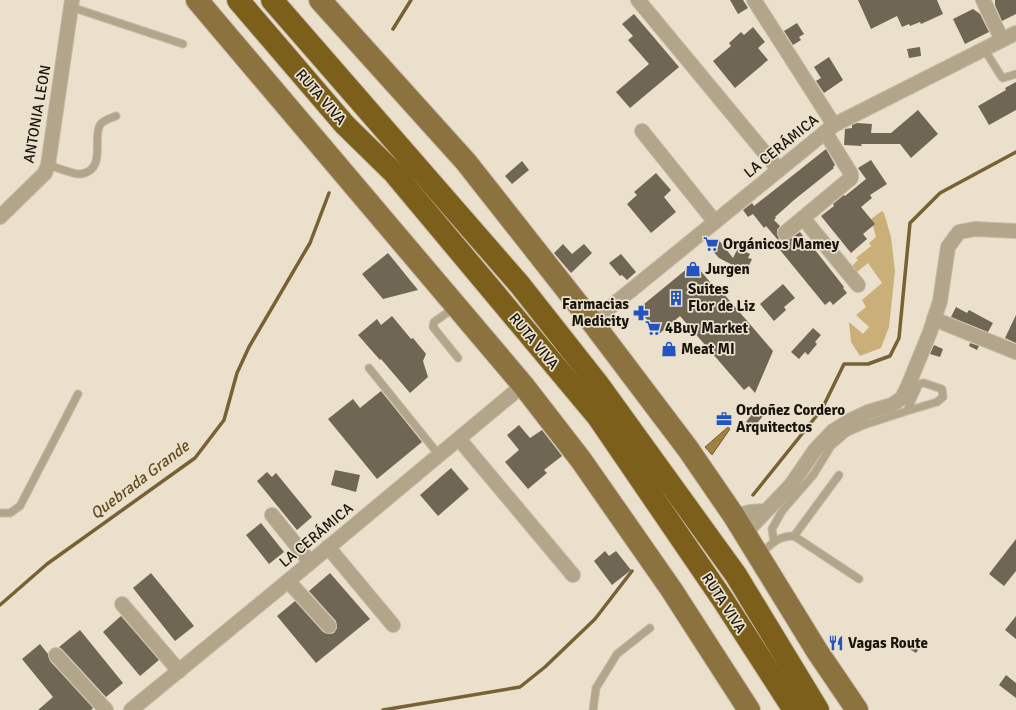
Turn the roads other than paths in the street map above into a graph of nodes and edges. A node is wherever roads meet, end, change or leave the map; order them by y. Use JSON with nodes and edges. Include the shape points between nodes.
{"nodes":[{"id":1,"x":197,"y":0,"type":"edge"},
{"id":2,"x":221,"y":0,"type":"edge"},
{"id":3,"x":238,"y":0,"type":"edge"},
{"id":4,"x":272,"y":0,"type":"edge"},
{"id":5,"x":288,"y":0,"type":"edge"},
{"id":6,"x":320,"y":0,"type":"edge"},
{"id":7,"x":638,"y":0,"type":"edge"},
{"id":8,"x":754,"y":0,"type":"edge"},
{"id":9,"x":983,"y":0,"type":"edge"},
{"id":10,"x":72,"y":3,"type":"edge"},
{"id":11,"x":1016,"y":33,"type":"edge"},
{"id":12,"x":1002,"y":40,"type":"junction"},
{"id":13,"x":183,"y":44,"type":"dead end"},
{"id":14,"x":984,"y":49,"type":"junction"},
{"id":15,"x":1016,"y":74,"type":"edge"},
{"id":16,"x":357,"y":98,"type":"junction"},
{"id":17,"x":116,"y":116,"type":"dead end"},
{"id":18,"x":345,"y":125,"type":"junction"},
{"id":19,"x":829,"y":129,"type":"junction"},
{"id":20,"x":642,"y":131,"type":"dead end"},
{"id":21,"x":48,"y":165,"type":"junction"},
{"id":22,"x":779,"y":170,"type":"junction"},
{"id":23,"x":0,"y":217,"type":"edge"},
{"id":24,"x":803,"y":218,"type":"junction"},
{"id":25,"x":715,"y":222,"type":"junction"},
{"id":26,"x":1016,"y":230,"type":"edge"},
{"id":27,"x":785,"y":233,"type":"dead end"},
{"id":28,"x":858,"y":285,"type":"dead end"},
{"id":29,"x":456,"y":306,"type":"junction"},
{"id":30,"x":934,"y":319,"type":"junction"},
{"id":31,"x":592,"y":322,"type":"junction"},
{"id":32,"x":1016,"y":352,"type":"edge"},
{"id":33,"x":458,"y":358,"type":"dead end"},
{"id":34,"x":369,"y":368,"type":"dead end"},
{"id":35,"x":523,"y":385,"type":"junction"},
{"id":36,"x":78,"y":394,"type":"dead end"},
{"id":37,"x":907,"y":411,"type":"junction"},
{"id":38,"x":459,"y":439,"type":"junction"},
{"id":39,"x":439,"y":456,"type":"junction"},
{"id":40,"x":839,"y":475,"type":"dead end"},
{"id":41,"x":765,"y":512,"type":"junction"},
{"id":42,"x":0,"y":514,"type":"edge"},
{"id":43,"x":272,"y":515,"type":"dead end"},
{"id":44,"x":734,"y":516,"type":"junction"},
{"id":45,"x":794,"y":536,"type":"junction"},
{"id":46,"x":748,"y":537,"type":"junction"},
{"id":47,"x":328,"y":548,"type":"junction"},
{"id":48,"x":766,"y":549,"type":"junction"},
{"id":49,"x":310,"y":562,"type":"junction"},
{"id":50,"x":573,"y":575,"type":"dead end"},
{"id":51,"x":859,"y":579,"type":"dead end"},
{"id":52,"x":288,"y":581,"type":"junction"},
{"id":53,"x":122,"y":604,"type":"dead end"},
{"id":54,"x":393,"y":625,"type":"dead end"},
{"id":55,"x":329,"y":626,"type":"dead end"},
{"id":56,"x":650,"y":628,"type":"dead end"},
{"id":57,"x":56,"y":655,"type":"dead end"},
{"id":58,"x":179,"y":671,"type":"junction"},
{"id":59,"x":106,"y":710,"type":"edge"},
{"id":60,"x":130,"y":710,"type":"edge"},
{"id":61,"x":593,"y":710,"type":"edge"},
{"id":62,"x":749,"y":710,"type":"edge"},
{"id":63,"x":794,"y":710,"type":"edge"},
{"id":64,"x":818,"y":710,"type":"edge"},
{"id":65,"x":857,"y":710,"type":"edge"}],
"edges":[{"from":1,"to":29,"type":"main road","name":"RUTA VIVA"},
{"from":2,"to":18,"type":"highway"},
{"from":3,"to":18,"type":"highway","name":"RUTA VIVA"},
{"from":4,"to":16,"type":"highway","name":"RUTA VIVA"},
{"from":5,"to":16,"type":"highway","via":[[317,34]]},
{"from":6,"to":31,"type":"main road","via":[[466,162]]},
{"from":7,"to":22,"type":"street"},
{"from":8,"to":19,"type":"street"},
{"from":9,"to":12,"type":"street"},
{"from":10,"to":13,"type":"lane"},
{"from":10,"to":21,"type":"street","name":"ANTONIA LEON"},
{"from":11,"to":12,"type":"street","name":"LA CERÁMICA"},
{"from":12,"to":14,"type":"street","name":"LA CERÁMICA"},
{"from":14,"to":15,"type":"lane","via":[[1003,78]]},
{"from":14,"to":19,"type":"street","name":"LA CERÁMICA"},
{"from":16,"to":64,"type":"highway","name":"RUTA VIVA","via":[[520,285],[598,384],[736,575]]},
{"from":17,"to":21,"type":"lane","via":[[99,126],[98,156],[89,171],[76,174]]},
{"from":18,"to":63,"type":"highway","name":"RUTA VIVA","via":[[394,173],[598,417],[723,600]]},
{"from":19,"to":22,"type":"street","name":"LA CERÁMICA"},
{"from":19,"to":24,"type":"street","via":[[851,178]]},
{"from":20,"to":25,"type":"street"},
{"from":21,"to":23,"type":"street","name":"ANTONIA LEON","via":[[44,173]]},
{"from":22,"to":25,"type":"street","name":"LA CERÁMICA"},
{"from":24,"to":27,"type":"street"},
{"from":24,"to":28,"type":"street"},
{"from":25,"to":31,"type":"street","name":"LA CERÁMICA"},
{"from":26,"to":30,"type":"street","via":[[975,229],[959,232],[948,247],[940,301]]},
{"from":29,"to":33,"type":"lane","via":[[434,322],[433,327]]},
{"from":29,"to":35,"type":"main road","name":"RUTA VIVA"},
{"from":30,"to":32,"type":"street"},
{"from":30,"to":41,"type":"street","via":[[902,398],[892,405],[851,420],[833,432],[815,450],[791,485]]},
{"from":31,"to":44,"type":"main road","via":[[610,338],[690,446]]},
{"from":34,"to":39,"type":"lane"},
{"from":35,"to":38,"type":"street","name":"LA CERÁMICA"},
{"from":35,"to":62,"type":"main road","name":"RUTA VIVA","via":[[581,460],[671,589]]},
{"from":36,"to":42,"type":"lane","via":[[20,506],[10,513]]},
{"from":37,"to":37,"type":"lane","via":[[919,384],[924,383],[942,389],[943,397],[937,402]]},
{"from":37,"to":48,"type":"lane","via":[[846,433],[831,446],[814,474],[782,511],[772,529]]},
{"from":38,"to":39,"type":"street","name":"LA CERÁMICA"},
{"from":38,"to":50,"type":"street"},
{"from":39,"to":47,"type":"street","name":"LA CERÁMICA"},
{"from":40,"to":45,"type":"lane"},
{"from":41,"to":44,"type":"street"},
{"from":41,"to":46,"type":"street","via":[[751,527]]},
{"from":43,"to":49,"type":"street"},
{"from":44,"to":46,"type":"main road"},
{"from":45,"to":48,"type":"lane","via":[[785,536]]},
{"from":45,"to":51,"type":"lane"},
{"from":46,"to":48,"type":"main road"},
{"from":47,"to":49,"type":"street","name":"LA CERÁMICA"},
{"from":47,"to":54,"type":"street"},
{"from":48,"to":65,"type":"main road","via":[[818,651]]},
{"from":49,"to":52,"type":"street","name":"LA CERÁMICA"},
{"from":52,"to":55,"type":"street"},
{"from":52,"to":58,"type":"street","name":"LA CERÁMICA"},
{"from":53,"to":58,"type":"street"},
{"from":56,"to":61,"type":"lane","via":[[617,654],[596,688]]},
{"from":57,"to":59,"type":"street"},
{"from":58,"to":60,"type":"street","name":"LA CERÁMICA"}]}
